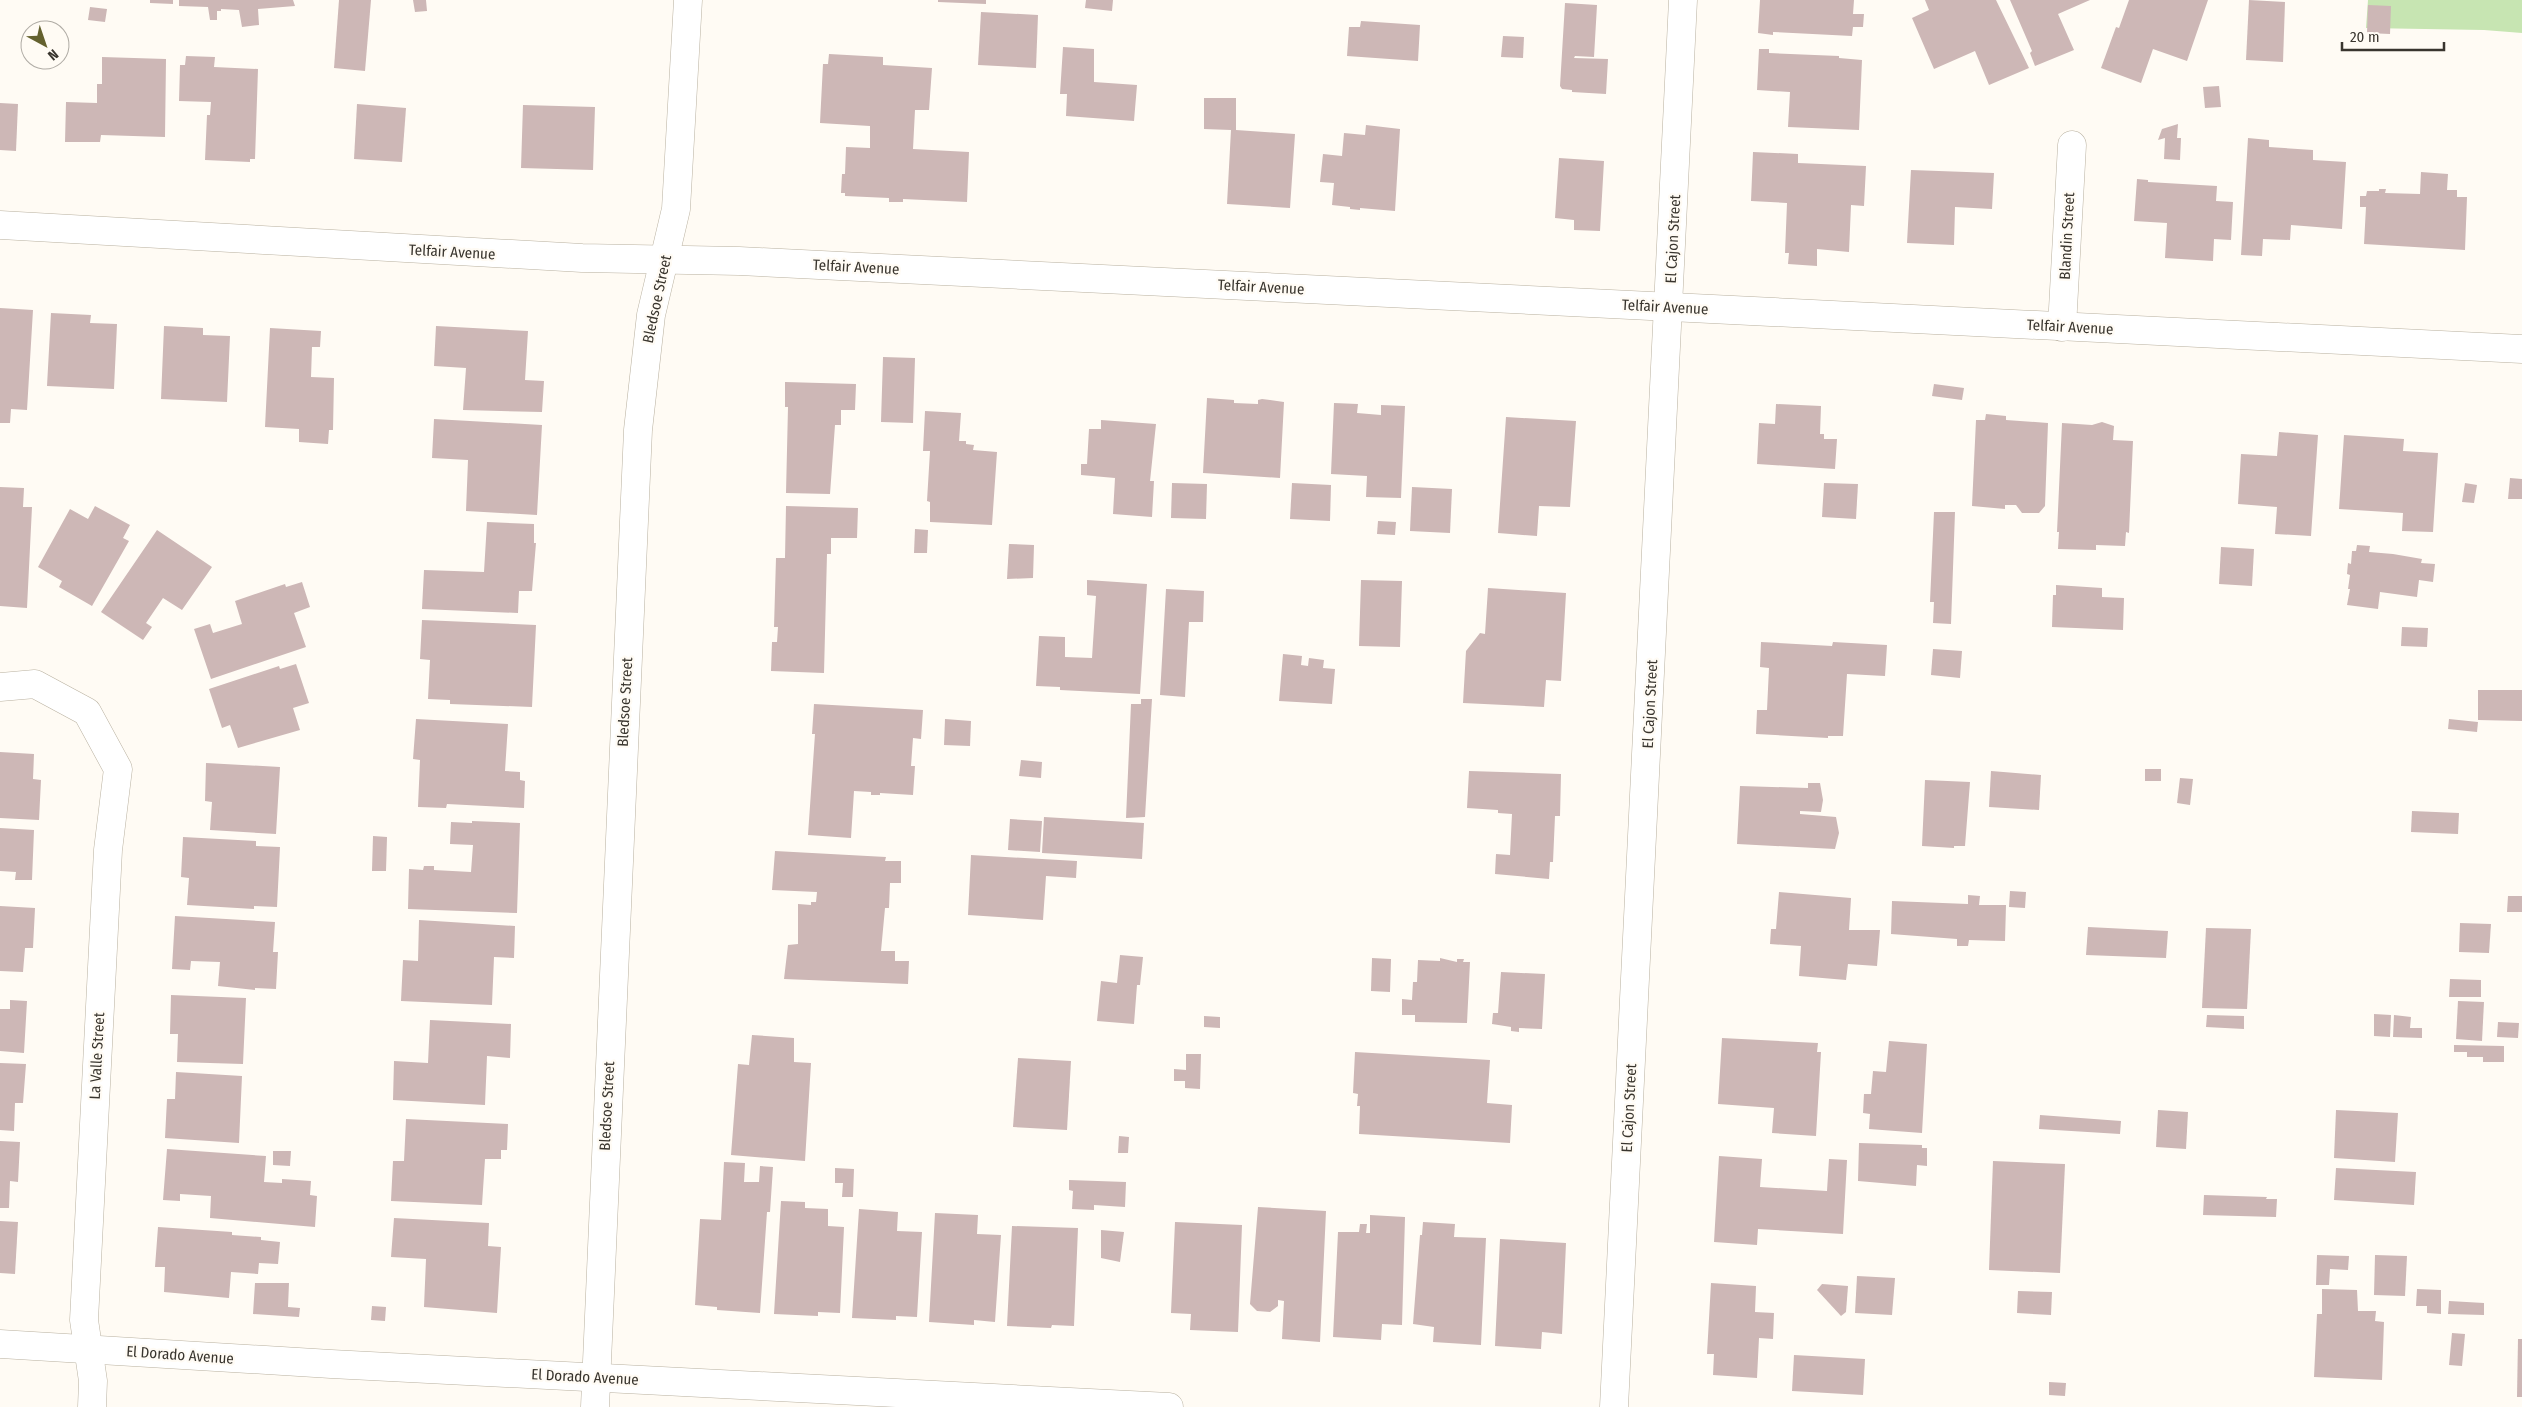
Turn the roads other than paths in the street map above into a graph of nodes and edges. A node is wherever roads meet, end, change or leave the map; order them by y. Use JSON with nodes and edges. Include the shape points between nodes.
{"nodes":[{"id":1,"x":688,"y":0,"type":"edge"},
{"id":2,"x":1683,"y":0,"type":"edge"},
{"id":3,"x":2072,"y":145,"type":"dead end"},
{"id":4,"x":0,"y":225,"type":"edge"},
{"id":5,"x":664,"y":260,"type":"junction"},
{"id":6,"x":1669,"y":308,"type":"junction"},
{"id":7,"x":2062,"y":327,"type":"junction"},
{"id":8,"x":2522,"y":349,"type":"edge"},
{"id":9,"x":0,"y":687,"type":"edge"},
{"id":10,"x":0,"y":1344,"type":"edge"},
{"id":11,"x":87,"y":1349,"type":"junction"},
{"id":12,"x":596,"y":1378,"type":"junction"},
{"id":13,"x":92,"y":1407,"type":"edge"},
{"id":14,"x":595,"y":1407,"type":"edge"},
{"id":15,"x":1169,"y":1407,"type":"edge"},
{"id":16,"x":1614,"y":1407,"type":"edge"}],
"edges":[{"from":1,"to":5,"type":"street","name":"Bledsoe Street","via":[[676,209]]},
{"from":2,"to":6,"type":"street","name":"El Cajon Street"},
{"from":3,"to":7,"type":"street","name":"Blandin Street"},
{"from":4,"to":5,"type":"street","name":"Telfair Avenue","via":[[387,249]]},
{"from":5,"to":6,"type":"street","name":"Telfair Avenue","via":[[739,261]]},
{"from":5,"to":12,"type":"street","name":"Bledsoe Street","via":[[647,341],[638,430]]},
{"from":6,"to":7,"type":"street","name":"Telfair Avenue"},
{"from":6,"to":16,"type":"street","name":"El Cajon Street"},
{"from":7,"to":8,"type":"street","name":"Telfair Avenue"},
{"from":9,"to":11,"type":"street","name":"La Valle Street","via":[[35,684],[87,712],[118,769],[108,850],[84,1320]]},
{"from":10,"to":11,"type":"street","name":"El Dorado Avenue"},
{"from":11,"to":12,"type":"street","name":"El Dorado Avenue"},
{"from":11,"to":13,"type":"street","name":"La Valle Street","via":[[93,1381]]},
{"from":12,"to":14,"type":"street","name":"Bledsoe Street"},
{"from":12,"to":15,"type":"street","name":"El Dorado Avenue"}]}
